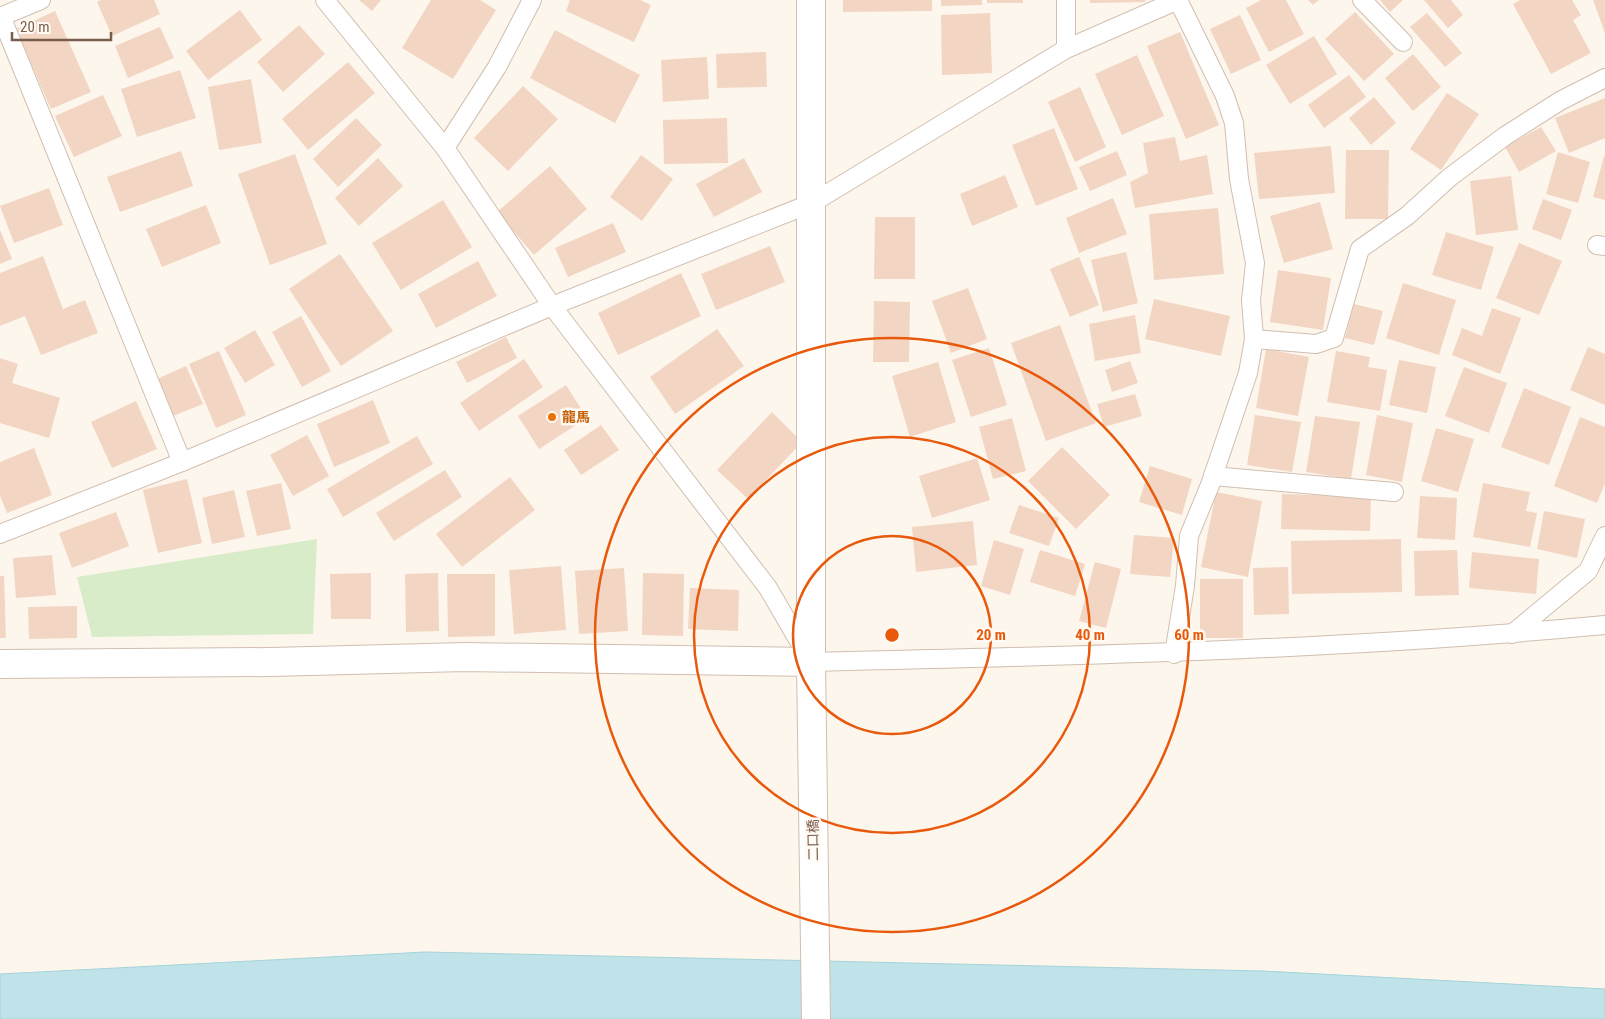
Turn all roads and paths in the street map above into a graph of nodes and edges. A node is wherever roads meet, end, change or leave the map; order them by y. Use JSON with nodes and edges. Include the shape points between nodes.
{"nodes":[{"id":1,"x":41,"y":0,"type":"edge"},
{"id":2,"x":324,"y":0,"type":"edge"},
{"id":3,"x":532,"y":0,"type":"edge"},
{"id":4,"x":811,"y":0,"type":"edge"},
{"id":5,"x":1066,"y":0,"type":"edge"},
{"id":6,"x":1178,"y":0,"type":"edge"},
{"id":7,"x":1362,"y":0,"type":"edge"},
{"id":8,"x":0,"y":16,"type":"edge"},
{"id":9,"x":1403,"y":42,"type":"dead end"},
{"id":10,"x":1066,"y":49,"type":"junction"},
{"id":11,"x":1605,"y":78,"type":"edge"},
{"id":12,"x":445,"y":148,"type":"junction"},
{"id":13,"x":812,"y":203,"type":"junction"},
{"id":14,"x":552,"y":306,"type":"junction"},
{"id":15,"x":1254,"y":339,"type":"junction"},
{"id":16,"x":182,"y":462,"type":"junction"},
{"id":17,"x":1213,"y":476,"type":"junction"},
{"id":18,"x":1394,"y":492,"type":"dead end"},
{"id":19,"x":0,"y":534,"type":"edge"},
{"id":20,"x":1605,"y":536,"type":"edge"},
{"id":21,"x":1605,"y":625,"type":"edge"},
{"id":22,"x":1511,"y":634,"type":"junction"},
{"id":23,"x":1174,"y":654,"type":"junction"},
{"id":24,"x":811,"y":662,"type":"junction"},
{"id":25,"x":0,"y":664,"type":"edge"},
{"id":26,"x":816,"y":1019,"type":"edge"}],
"edges":[{"from":1,"to":8,"type":"lane"},
{"from":2,"to":12,"type":"lane"},
{"from":3,"to":12,"type":"lane","via":[[497,67]]},
{"from":4,"to":13,"type":"street","name":"二口橋"},
{"from":5,"to":10,"type":"lane"},
{"from":6,"to":10,"type":"lane"},
{"from":6,"to":15,"type":"lane","via":[[1225,96],[1234,123],[1239,179],[1255,263],[1251,300]]},
{"from":7,"to":9,"type":"lane"},
{"from":8,"to":16,"type":"lane"},
{"from":10,"to":13,"type":"lane"},
{"from":11,"to":15,"type":"lane","via":[[1560,101],[1505,136],[1407,216],[1360,249],[1334,338],[1316,344]]},
{"from":12,"to":14,"type":"lane"},
{"from":13,"to":14,"type":"lane"},
{"from":13,"to":24,"type":"street","name":"二口橋"},
{"from":14,"to":16,"type":"lane"},
{"from":14,"to":24,"type":"lane","via":[[768,588]]},
{"from":15,"to":17,"type":"lane","via":[[1248,373]]},
{"from":16,"to":19,"type":"lane"},
{"from":17,"to":18,"type":"lane"},
{"from":17,"to":23,"type":"lane","via":[[1189,536]]},
{"from":20,"to":22,"type":"lane","via":[[1588,571]]},
{"from":21,"to":22,"type":"lane"},
{"from":22,"to":23,"type":"lane"},
{"from":23,"to":24,"type":"lane"},
{"from":24,"to":25,"type":"street","via":[[465,657]]},
{"from":24,"to":26,"type":"street","name":"二口橋"}]}
